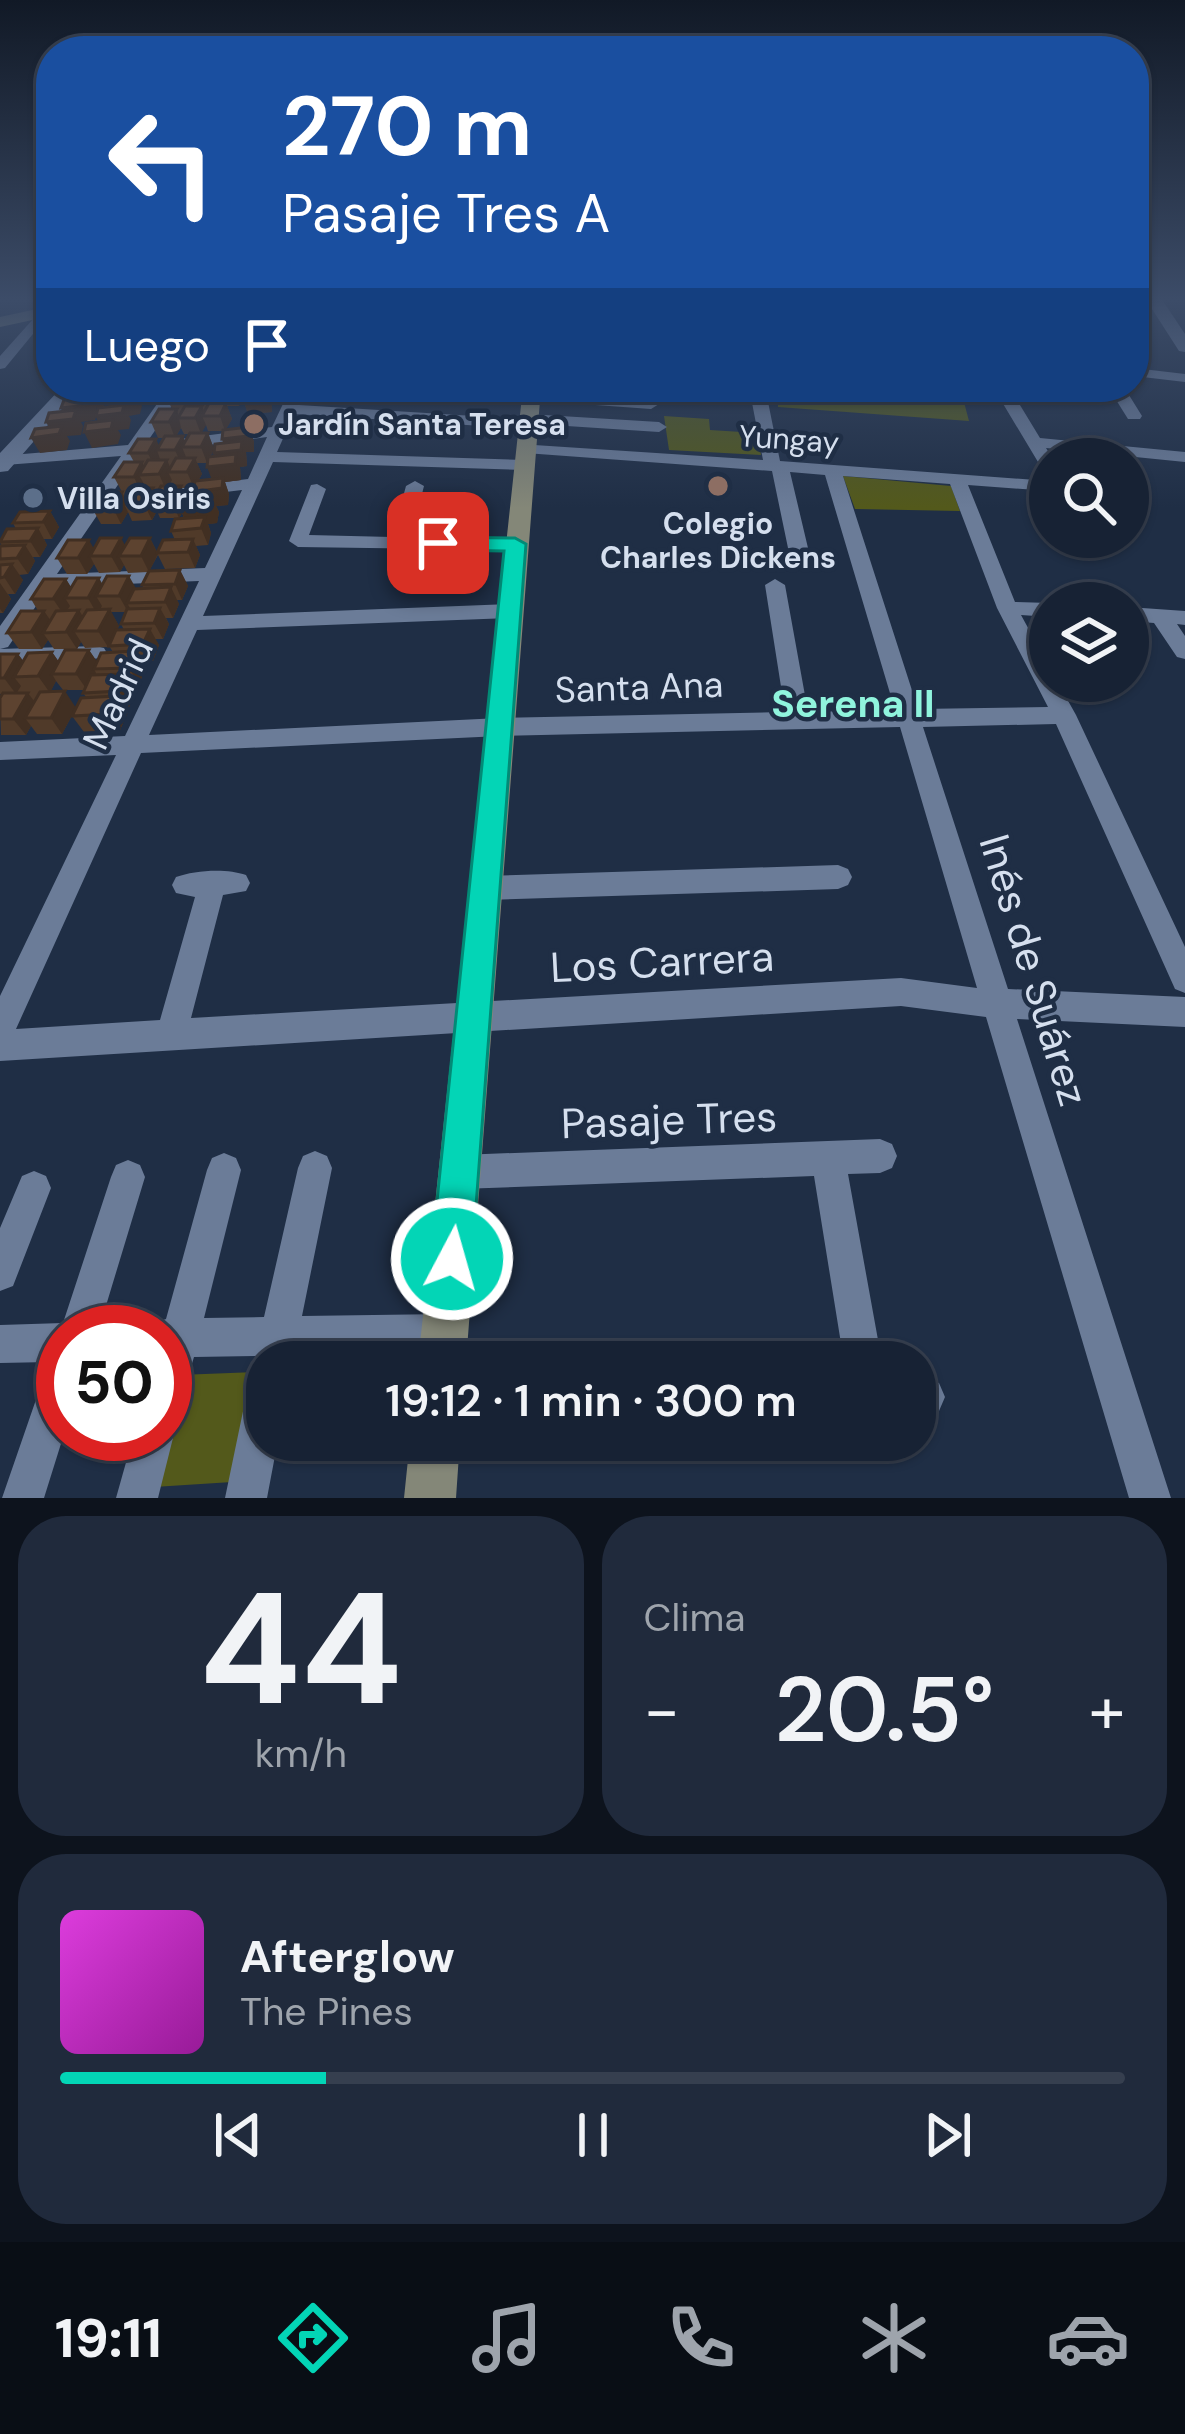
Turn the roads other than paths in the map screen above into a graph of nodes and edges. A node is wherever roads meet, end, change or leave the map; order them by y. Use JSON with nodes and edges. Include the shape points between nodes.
{"nodes":[{"id":1,"x":1149,"y":374,"type":"edge"},
{"id":2,"x":1185,"y":378,"type":"edge"},
{"id":3,"x":58,"y":402,"type":"edge"},
{"id":4,"x":170,"y":402,"type":"edge"},
{"id":5,"x":292,"y":402,"type":"edge"},
{"id":6,"x":761,"y":402,"type":"edge"},
{"id":7,"x":1010,"y":402,"type":"edge"},
{"id":8,"x":1125,"y":402,"type":"edge"},
{"id":9,"x":651,"y":404,"type":"dead end"},
{"id":10,"x":289,"y":409,"type":"junction"},
{"id":11,"x":1134,"y":416,"type":"dead end"},
{"id":12,"x":528,"y":423,"type":"edge"},
{"id":13,"x":659,"y":427,"type":"dead end"},
{"id":14,"x":279,"y":431,"type":"junction"},
{"id":15,"x":1032,"y":438,"type":"edge"},
{"id":16,"x":132,"y":450,"type":"junction"},
{"id":17,"x":1149,"y":454,"type":"edge"},
{"id":18,"x":267,"y":458,"type":"junction"},
{"id":19,"x":1185,"y":458,"type":"edge"},
{"id":20,"x":2,"y":463,"type":"edge"},
{"id":21,"x":776,"y":465,"type":"junction"},
{"id":22,"x":832,"y":469,"type":"junction"},
{"id":23,"x":957,"y":479,"type":"junction"},
{"id":24,"x":254,"y":483,"type":"junction"},
{"id":25,"x":1029,"y":484,"type":"edge"},
{"id":26,"x":415,"y":486,"type":"dead end"},
{"id":27,"x":317,"y":489,"type":"dead end"},
{"id":28,"x":138,"y":498,"type":"edge"},
{"id":29,"x":116,"y":500,"type":"edge"},
{"id":30,"x":95,"y":503,"type":"junction"},
{"id":31,"x":400,"y":543,"type":"junction"},
{"id":32,"x":515,"y":544,"type":"junction"},
{"id":33,"x":798,"y":548,"type":"dead end"},
{"id":34,"x":214,"y":574,"type":"junction"},
{"id":35,"x":40,"y":581,"type":"junction"},
{"id":36,"x":775,"y":585,"type":"dead end"},
{"id":37,"x":1006,"y":608,"type":"junction"},
{"id":38,"x":1029,"y":609,"type":"edge"},
{"id":39,"x":510,"y":611,"type":"junction"},
{"id":40,"x":1149,"y":616,"type":"edge"},
{"id":41,"x":1161,"y":617,"type":"junction"},
{"id":42,"x":1185,"y":618,"type":"edge"},
{"id":43,"x":7,"y":619,"type":"edge"},
{"id":44,"x":191,"y":623,"type":"junction"},
{"id":45,"x":0,"y":642,"type":"edge"},
{"id":46,"x":1185,"y":652,"type":"edge"},
{"id":47,"x":96,"y":653,"type":"edge"},
{"id":48,"x":0,"y":657,"type":"edge"},
{"id":49,"x":908,"y":714,"type":"junction"},
{"id":50,"x":1064,"y":715,"type":"junction"},
{"id":51,"x":797,"y":717,"type":"junction"},
{"id":52,"x":500,"y":727,"type":"junction"},
{"id":53,"x":135,"y":745,"type":"junction"},
{"id":54,"x":0,"y":751,"type":"edge"},
{"id":55,"x":838,"y":877,"type":"dead end"},
{"id":56,"x":211,"y":884,"type":"dead end"},
{"id":57,"x":486,"y":888,"type":"junction"},
{"id":58,"x":1185,"y":979,"type":"edge"},
{"id":59,"x":998,"y":1004,"type":"junction"},
{"id":60,"x":1185,"y":1012,"type":"edge"},
{"id":61,"x":476,"y":1014,"type":"junction"},
{"id":62,"x":0,"y":1030,"type":"edge"},
{"id":63,"x":171,"y":1036,"type":"junction"},
{"id":64,"x":0,"y":1045,"type":"edge"},
{"id":65,"x":880,"y":1156,"type":"dead end"},
{"id":66,"x":828,"y":1160,"type":"junction"},
{"id":67,"x":315,"y":1168,"type":"dead end"},
{"id":68,"x":224,"y":1170,"type":"dead end"},
{"id":69,"x":460,"y":1172,"type":"junction"},
{"id":70,"x":128,"y":1177,"type":"dead end"},
{"id":71,"x":34,"y":1188,"type":"dead end"},
{"id":72,"x":0,"y":1273,"type":"edge"},
{"id":73,"x":88,"y":1305,"type":"edge"},
{"id":74,"x":182,"y":1305,"type":"edge"},
{"id":75,"x":192,"y":1340,"type":"edge"},
{"id":76,"x":278,"y":1341,"type":"edge"},
{"id":77,"x":445,"y":1341,"type":"edge"},
{"id":78,"x":859,"y":1341,"type":"edge"},
{"id":79,"x":36,"y":1343,"type":"edge"},
{"id":80,"x":0,"y":1344,"type":"edge"},
{"id":81,"x":246,"y":1346,"type":"edge"},
{"id":82,"x":36,"y":1458,"type":"edge"},
{"id":83,"x":147,"y":1461,"type":"edge"},
{"id":84,"x":254,"y":1461,"type":"edge"},
{"id":85,"x":433,"y":1461,"type":"edge"},
{"id":86,"x":23,"y":1498,"type":"edge"},
{"id":87,"x":137,"y":1498,"type":"edge"},
{"id":88,"x":247,"y":1498,"type":"edge"},
{"id":89,"x":430,"y":1498,"type":"edge"},
{"id":90,"x":1150,"y":1498,"type":"edge"}],
"edges":[{"from":1,"to":2,"type":"street"},
{"from":3,"to":20,"type":"street"},
{"from":4,"to":16,"type":"street"},
{"from":5,"to":10,"type":"street","name":"Madrid"},
{"from":6,"to":21,"type":"street"},
{"from":7,"to":15,"type":"street"},
{"from":8,"to":11,"type":"street"},
{"from":9,"to":12,"type":"street"},
{"from":10,"to":12,"type":"street"},
{"from":10,"to":14,"type":"street","name":"Madrid"},
{"from":12,"to":13,"type":"street"},
{"from":12,"to":18,"type":"street"},
{"from":12,"to":21,"type":"street","name":"Yungay"},
{"from":12,"to":32,"type":"main road"},
{"from":14,"to":16,"type":"street"},
{"from":14,"to":18,"type":"street","name":"Madrid"},
{"from":16,"to":20,"type":"street"},
{"from":16,"to":30,"type":"street"},
{"from":17,"to":19,"type":"street"},
{"from":18,"to":24,"type":"street","name":"Madrid"},
{"from":21,"to":22,"type":"street","name":"Yungay"},
{"from":21,"to":33,"type":"street"},
{"from":22,"to":23,"type":"street","name":"Yungay"},
{"from":22,"to":49,"type":"street","name":"Inés de Suárez"},
{"from":23,"to":25,"type":"street","name":"Yungay"},
{"from":23,"to":37,"type":"street"},
{"from":24,"to":28,"type":"street"},
{"from":24,"to":34,"type":"street","name":"Madrid"},
{"from":26,"to":31,"type":"street"},
{"from":27,"to":31,"type":"street","via":[[298,541]]},
{"from":29,"to":30,"type":"street"},
{"from":30,"to":35,"type":"street"},
{"from":31,"to":32,"type":"street"},
{"from":32,"to":39,"type":"main road"},
{"from":34,"to":35,"type":"street"},
{"from":34,"to":44,"type":"street","name":"Madrid"},
{"from":35,"to":43,"type":"street"},
{"from":36,"to":51,"type":"street"},
{"from":37,"to":38,"type":"street"},
{"from":37,"to":50,"type":"street"},
{"from":39,"to":44,"type":"street"},
{"from":39,"to":52,"type":"main road"},
{"from":40,"to":41,"type":"street"},
{"from":41,"to":42,"type":"street"},
{"from":41,"to":46,"type":"street"},
{"from":43,"to":45,"type":"street"},
{"from":44,"to":53,"type":"street","name":"Madrid"},
{"from":47,"to":48,"type":"street"},
{"from":49,"to":50,"type":"street","name":"Santa Ana"},
{"from":49,"to":51,"type":"street","name":"Santa Ana"},
{"from":49,"to":59,"type":"street","name":"Inés de Suárez"},
{"from":50,"to":58,"type":"street"},
{"from":51,"to":52,"type":"street","name":"Santa Ana"},
{"from":52,"to":53,"type":"street","name":"Santa Ana"},
{"from":52,"to":57,"type":"main road"},
{"from":53,"to":54,"type":"street","name":"Santa Ana"},
{"from":53,"to":62,"type":"street","name":"Madrid"},
{"from":55,"to":57,"type":"street"},
{"from":56,"to":63,"type":"street"},
{"from":57,"to":61,"type":"main road"},
{"from":59,"to":60,"type":"street","name":"Los Carrera"},
{"from":59,"to":61,"type":"street","name":"Los Carrera","via":[[901,992]]},
{"from":59,"to":90,"type":"street","name":"Inés de Suárez"},
{"from":61,"to":63,"type":"street","name":"Los Carrera"},
{"from":61,"to":69,"type":"main road"},
{"from":63,"to":64,"type":"street","name":"Los Carrera"},
{"from":65,"to":66,"type":"street","name":"Pasaje Tres"},
{"from":66,"to":69,"type":"street","name":"Pasaje Tres"},
{"from":66,"to":78,"type":"street"},
{"from":67,"to":76,"type":"street"},
{"from":68,"to":74,"type":"street"},
{"from":69,"to":77,"type":"main road"},
{"from":70,"to":73,"type":"street"},
{"from":71,"to":72,"type":"street"},
{"from":75,"to":81,"type":"street"},
{"from":79,"to":80,"type":"street"},
{"from":82,"to":86,"type":"street"},
{"from":83,"to":87,"type":"street"},
{"from":84,"to":88,"type":"street"},
{"from":85,"to":89,"type":"main road"}]}
